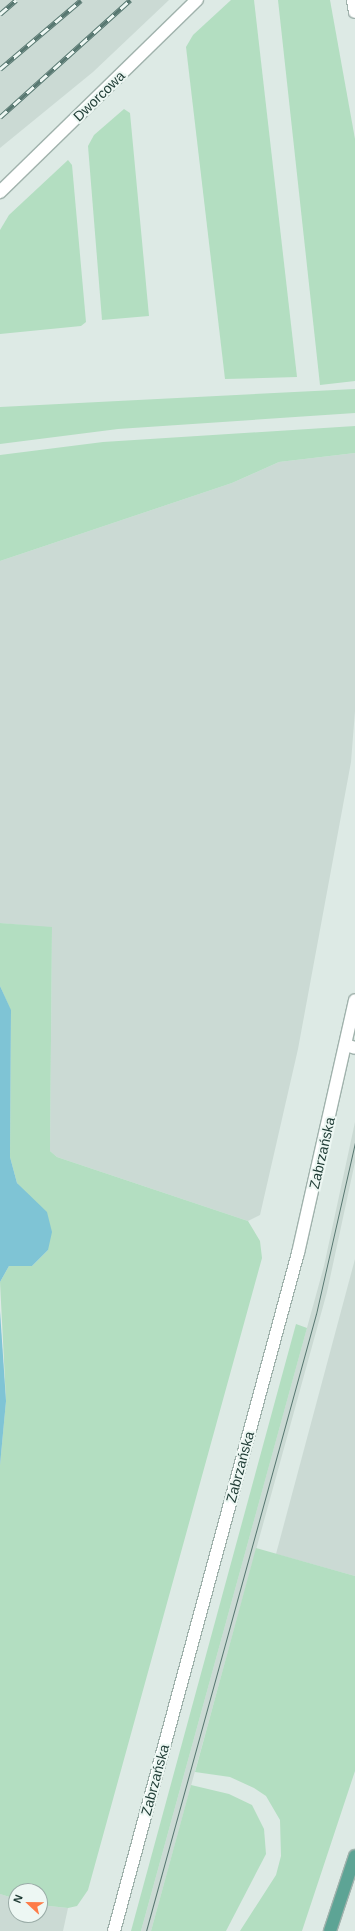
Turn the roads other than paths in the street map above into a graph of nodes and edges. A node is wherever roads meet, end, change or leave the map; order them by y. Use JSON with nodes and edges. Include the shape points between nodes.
{"nodes":[{"id":1,"x":197,"y":0,"type":"edge"},
{"id":2,"x":353,"y":0,"type":"edge"},
{"id":3,"x":355,"y":12,"type":"edge"},
{"id":4,"x":0,"y":192,"type":"edge"},
{"id":5,"x":355,"y":1000,"type":"edge"},
{"id":6,"x":351,"y":1047,"type":"edge"},
{"id":7,"x":355,"y":1856,"type":"edge"},
{"id":8,"x":114,"y":1931,"type":"edge"},
{"id":9,"x":330,"y":1931,"type":"edge"}],
"edges":[{"from":1,"to":4,"type":"main road","name":"Dworcowa"},
{"from":2,"to":3,"type":"main road"},
{"from":5,"to":6,"type":"main road","name":"Zabrzańska"},
{"from":6,"to":8,"type":"main road","name":"Zabrzańska","via":[[298,1253]]},
{"from":7,"to":9,"type":"main road"}]}
